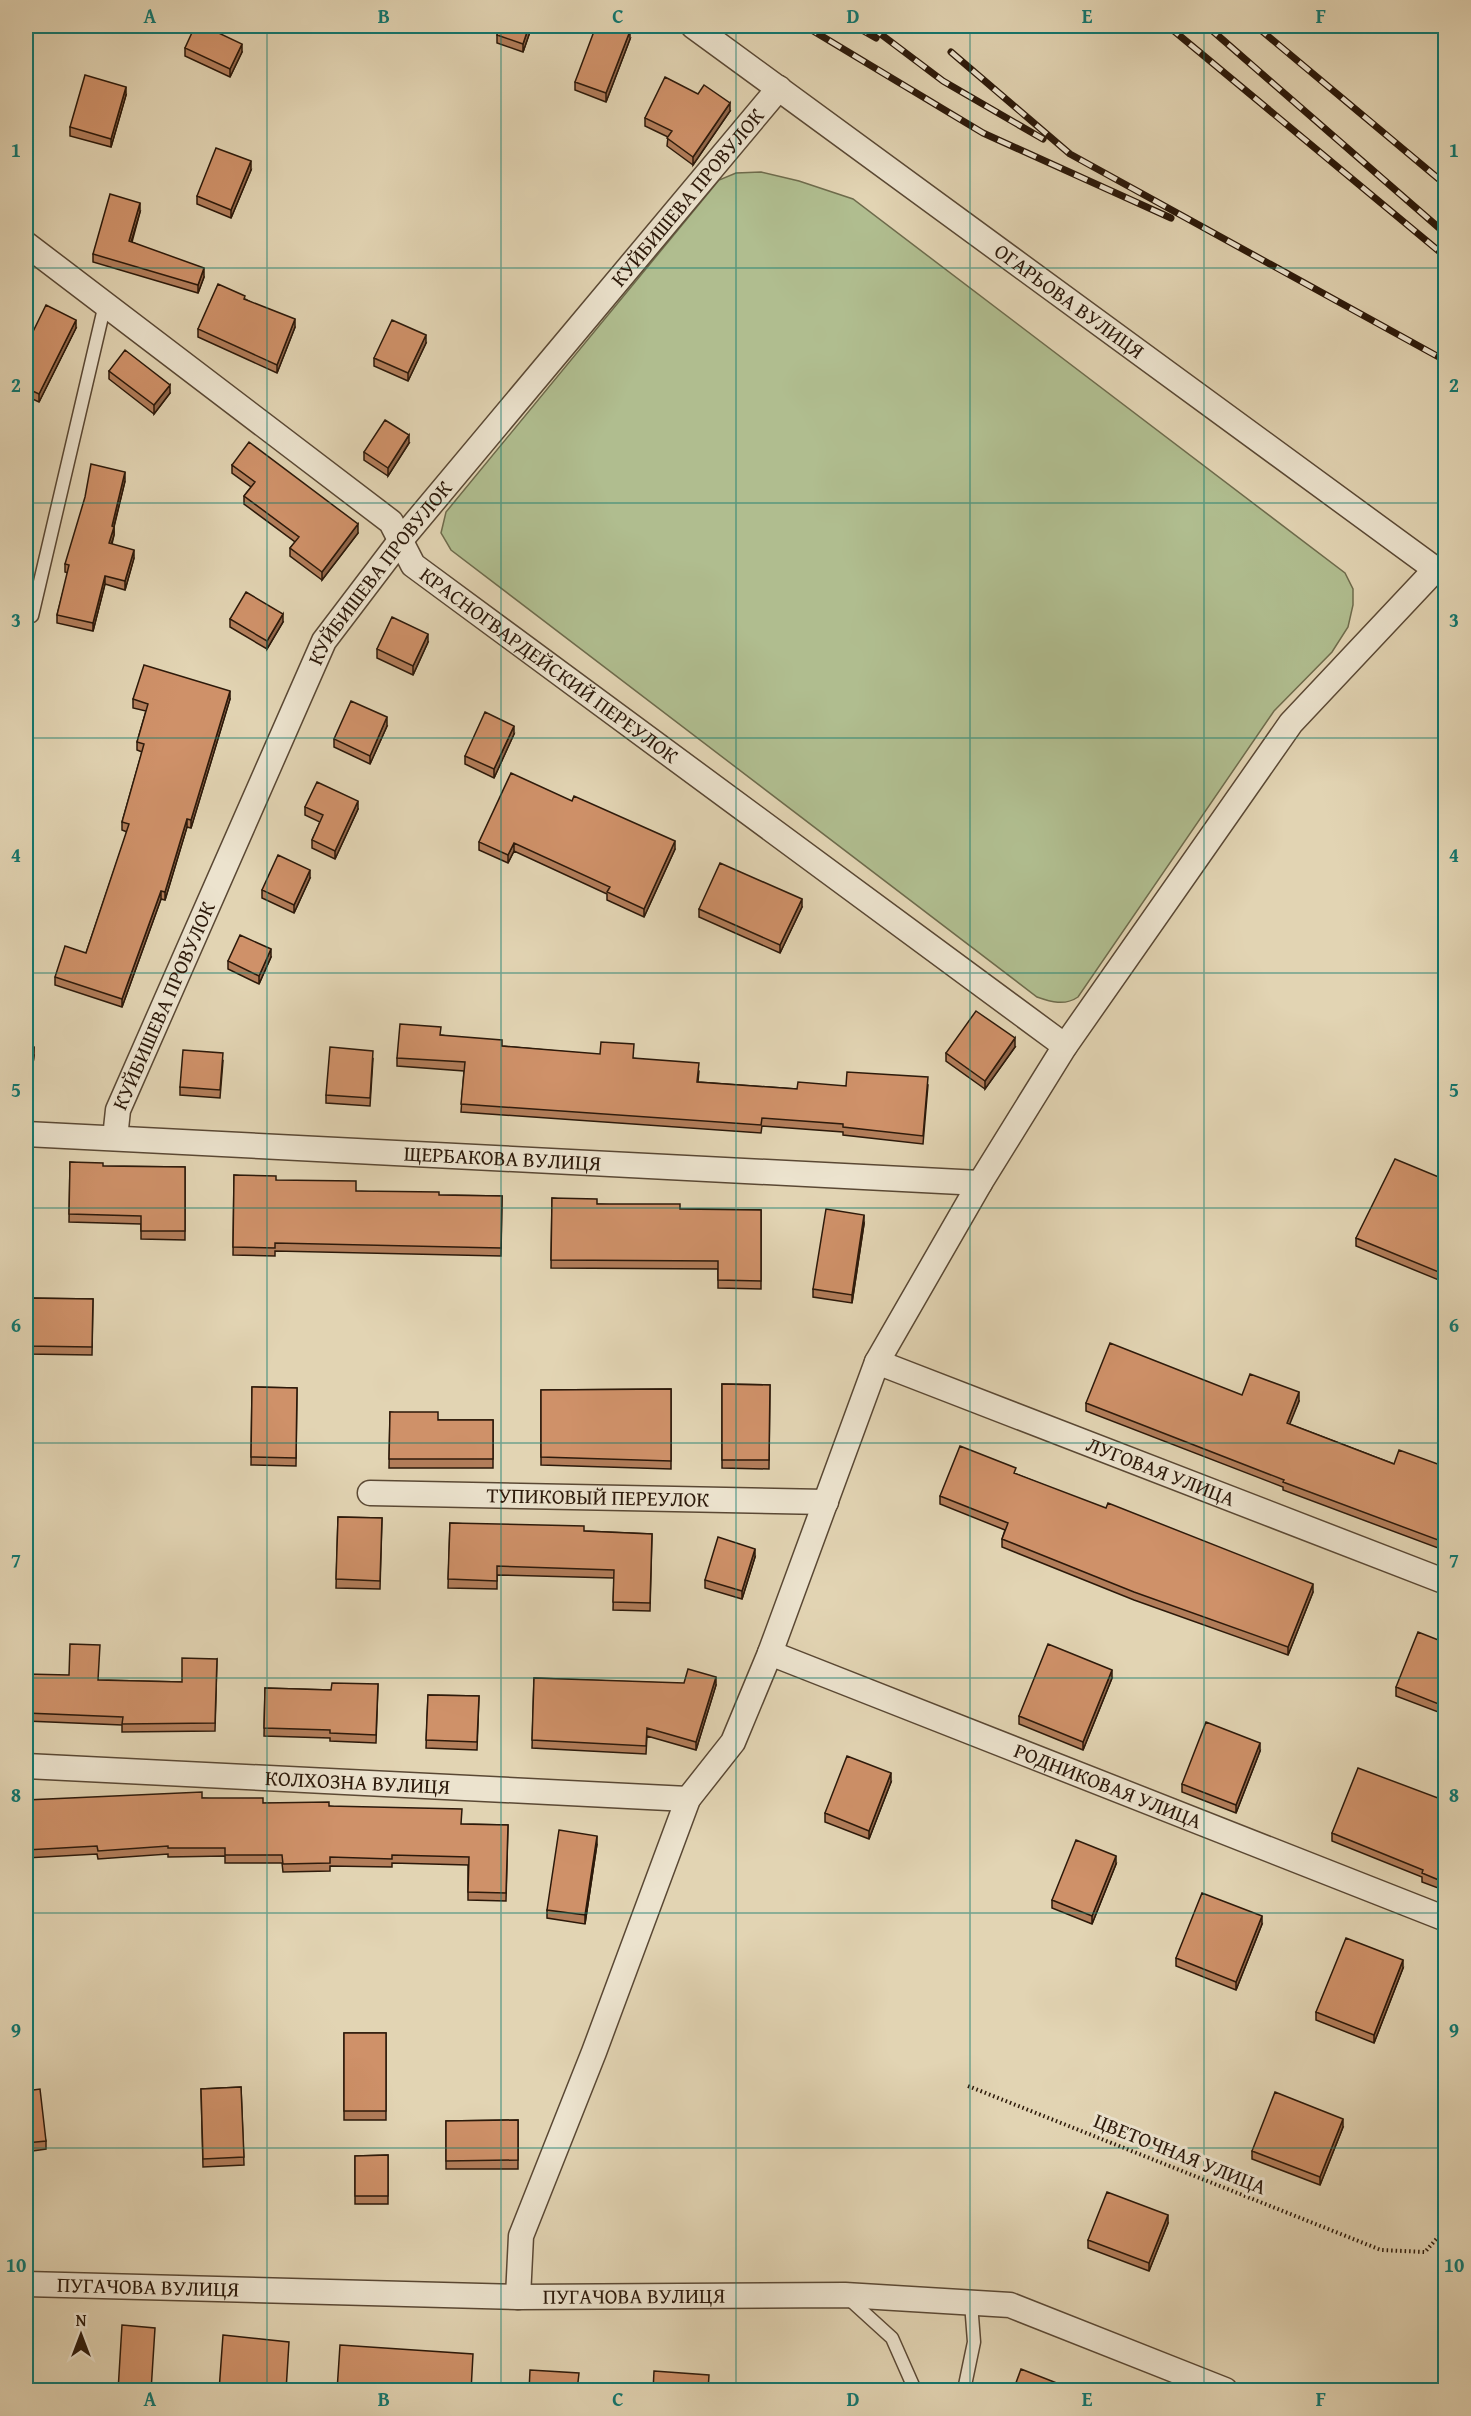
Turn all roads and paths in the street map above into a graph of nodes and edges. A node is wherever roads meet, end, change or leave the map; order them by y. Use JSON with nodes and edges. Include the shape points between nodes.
{"nodes":[{"id":1,"x":693,"y":26,"type":"edge"},
{"id":2,"x":779,"y":88,"type":"junction"},
{"id":3,"x":26,"y":244,"type":"edge"},
{"id":4,"x":105,"y":304,"type":"junction"},
{"id":5,"x":400,"y":541,"type":"junction"},
{"id":6,"x":1440,"y":574,"type":"edge"},
{"id":7,"x":32,"y":616,"type":"dead end"},
{"id":8,"x":1065,"y":1046,"type":"junction"},
{"id":9,"x":26,"y":1134,"type":"edge"},
{"id":10,"x":115,"y":1138,"type":"junction"},
{"id":11,"x":980,"y":1182,"type":"junction"},
{"id":12,"x":877,"y":1362,"type":"junction"},
{"id":13,"x":370,"y":1493,"type":"dead end"},
{"id":14,"x":826,"y":1502,"type":"junction"},
{"id":15,"x":1446,"y":1582,"type":"edge"},
{"id":16,"x":770,"y":1653,"type":"junction"},
{"id":17,"x":26,"y":1766,"type":"edge"},
{"id":18,"x":688,"y":1799,"type":"junction"},
{"id":19,"x":1446,"y":1919,"type":"edge"},
{"id":20,"x":968,"y":2086,"type":"dead end"},
{"id":21,"x":1446,"y":2228,"type":"edge"},
{"id":22,"x":26,"y":2284,"type":"edge"},
{"id":23,"x":845,"y":2295,"type":"junction"},
{"id":24,"x":518,"y":2297,"type":"junction"},
{"id":25,"x":971,"y":2303,"type":"junction"},
{"id":26,"x":915,"y":2391,"type":"edge"},
{"id":27,"x":964,"y":2391,"type":"edge"},
{"id":28,"x":1226,"y":2391,"type":"edge"}],
"edges":[{"from":1,"to":2,"type":"street","name":"ОГАРЬОВА ВУЛИЦЯ"},
{"from":2,"to":5,"type":"street","name":"КУЙБИШЕВА ПРОВУЛОК"},
{"from":2,"to":6,"type":"street","name":"ОГАРЬОВА ВУЛИЦЯ"},
{"from":3,"to":4,"type":"street","name":"КРАСНОГВАРДЕЙСКИЙ ПЕРЕУЛОК"},
{"from":4,"to":5,"type":"street","name":"КРАСНОГВАРДЕЙСКИЙ ПЕРЕУЛОК","via":[[391,522]]},
{"from":4,"to":7,"type":"lane"},
{"from":5,"to":8,"type":"street","name":"КРАСНОГВАРДЕЙСКИЙ ПЕРЕУЛОК","via":[[413,565]]},
{"from":5,"to":10,"type":"street","name":"КУЙБИШЕВА ПРОВУЛОК","via":[[324,641],[118,1110]]},
{"from":6,"to":8,"type":"street","via":[[1291,723]]},
{"from":8,"to":11,"type":"street"},
{"from":9,"to":10,"type":"street","name":"ЩЕРБАКОВА ВУЛИЦЯ"},
{"from":10,"to":11,"type":"street","name":"ЩЕРБАКОВА ВУЛИЦЯ"},
{"from":11,"to":12,"type":"street"},
{"from":12,"to":14,"type":"street"},
{"from":12,"to":15,"type":"street","name":"ЛУГОВАЯ УЛИЦА"},
{"from":13,"to":14,"type":"street","name":"ТУПИКОВЫЙ ПЕРЕУЛОК"},
{"from":14,"to":16,"type":"street"},
{"from":16,"to":18,"type":"street","via":[[733,1742]]},
{"from":16,"to":19,"type":"street","name":"РОДНИКОВАЯ УЛИЦА"},
{"from":17,"to":18,"type":"street","name":"КОЛХОЗНА ВУЛИЦЯ"},
{"from":18,"to":24,"type":"street","via":[[521,2236]]},
{"from":20,"to":21,"type":"path","name":"ЦВЕТОЧНАЯ УЛИЦА","via":[[1381,2250],[1425,2252]]},
{"from":22,"to":24,"type":"street","name":"ПУГАЧОВА ВУЛИЦЯ"},
{"from":23,"to":24,"type":"street","name":"ПУГАЧОВА ВУЛИЦЯ"},
{"from":23,"to":25,"type":"street","name":"ПУГАЧОВА ВУЛИЦЯ"},
{"from":23,"to":26,"type":"lane","via":[[892,2338]]},
{"from":25,"to":27,"type":"lane","via":[[974,2342]]},
{"from":25,"to":28,"type":"street","name":"ПУГАЧОВА ВУЛИЦЯ","via":[[1010,2305]]}]}
